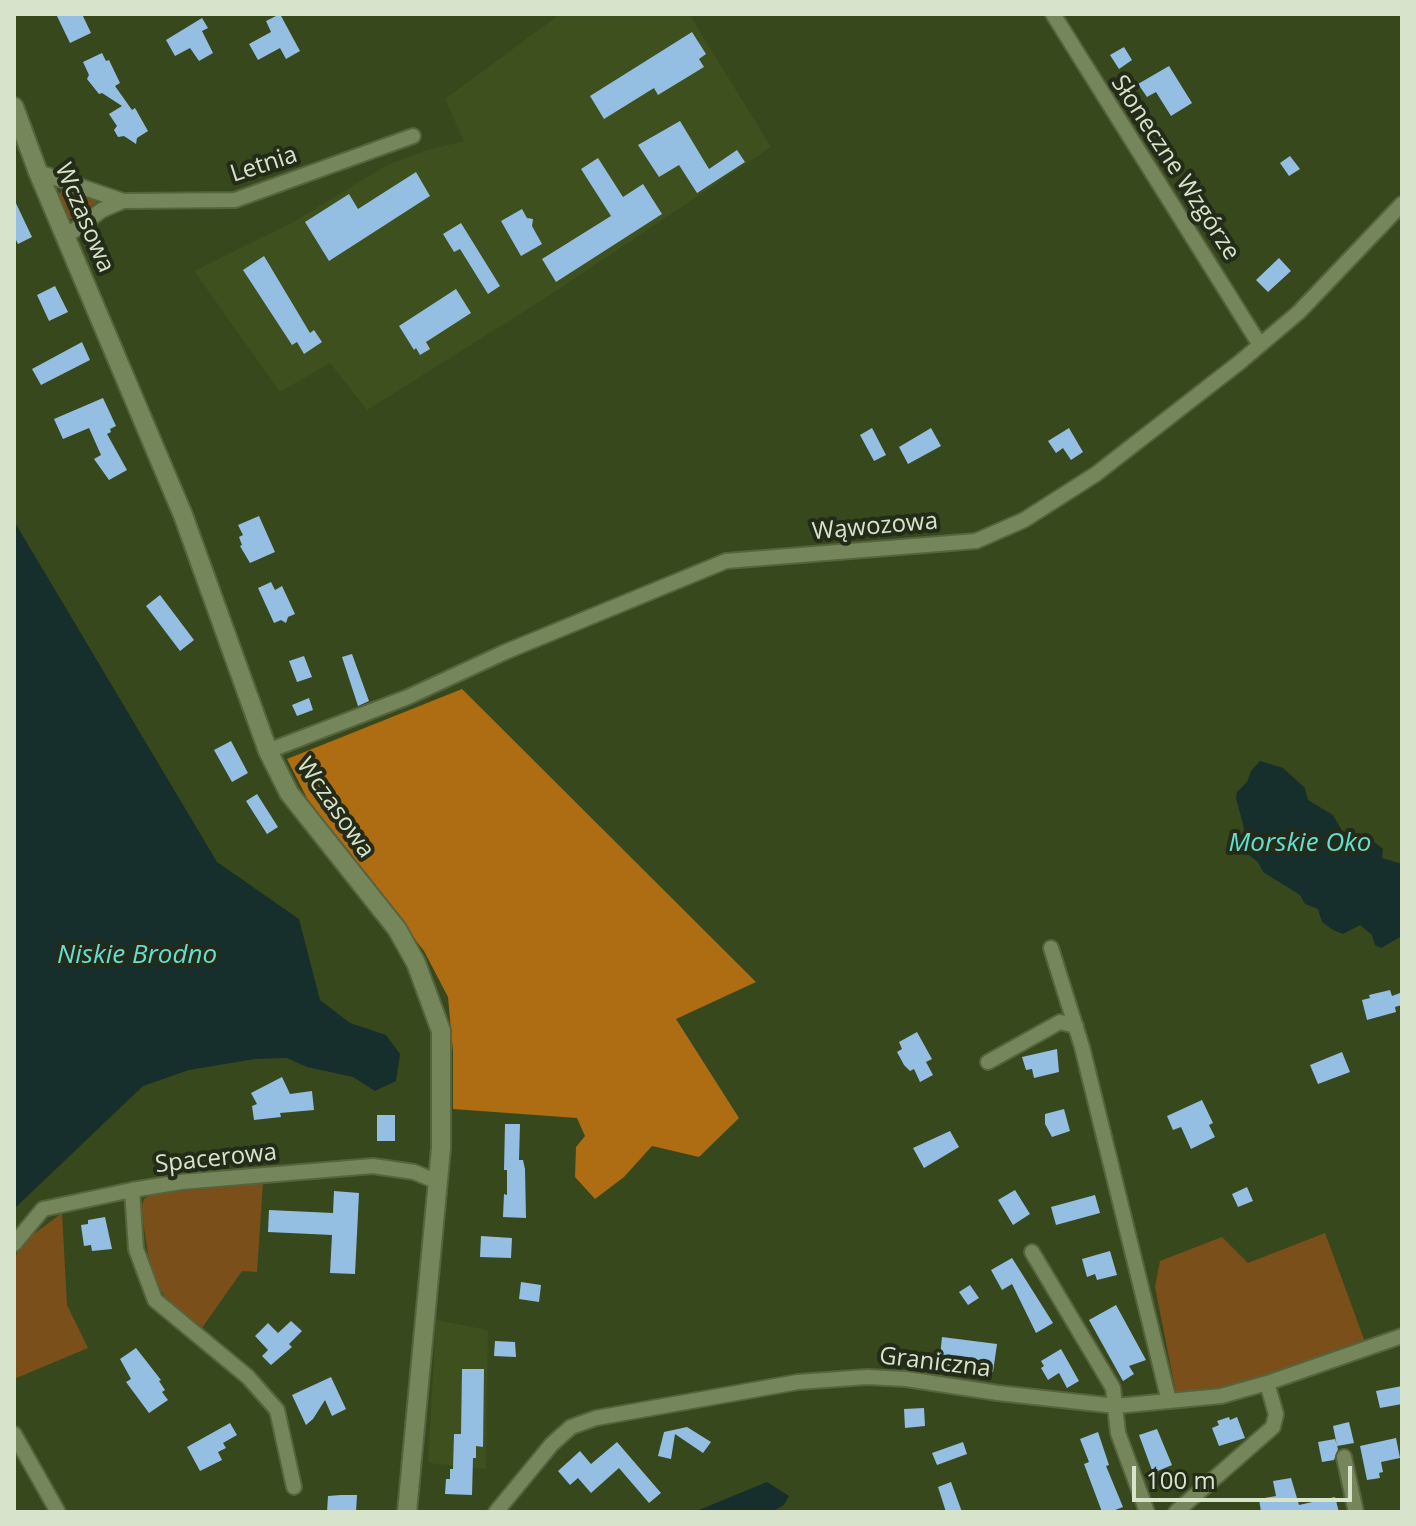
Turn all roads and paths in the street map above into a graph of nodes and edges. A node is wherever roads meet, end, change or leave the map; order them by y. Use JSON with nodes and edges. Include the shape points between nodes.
{"nodes":[{"id":1,"x":1053,"y":14,"type":"edge"},
{"id":2,"x":14,"y":107,"type":"edge"},
{"id":3,"x":413,"y":136,"type":"dead end"},
{"id":4,"x":38,"y":172,"type":"junction"},
{"id":5,"x":123,"y":201,"type":"junction"},
{"id":6,"x":1402,"y":204,"type":"edge"},
{"id":7,"x":65,"y":237,"type":"junction"},
{"id":8,"x":1260,"y":345,"type":"junction"},
{"id":9,"x":268,"y":751,"type":"junction"},
{"id":10,"x":1051,"y":948,"type":"dead end"},
{"id":11,"x":1076,"y":1026,"type":"junction"},
{"id":12,"x":988,"y":1062,"type":"dead end"},
{"id":13,"x":438,"y":1182,"type":"junction"},
{"id":14,"x":132,"y":1190,"type":"junction"},
{"id":15,"x":14,"y":1244,"type":"edge"},
{"id":16,"x":1032,"y":1252,"type":"dead end"},
{"id":17,"x":1402,"y":1336,"type":"edge"},
{"id":18,"x":1267,"y":1383,"type":"junction"},
{"id":19,"x":1169,"y":1401,"type":"junction"},
{"id":20,"x":1116,"y":1406,"type":"junction"},
{"id":21,"x":14,"y":1434,"type":"edge"},
{"id":22,"x":1344,"y":1457,"type":"dead end"},
{"id":23,"x":294,"y":1487,"type":"dead end"},
{"id":24,"x":58,"y":1512,"type":"edge"},
{"id":25,"x":407,"y":1512,"type":"edge"},
{"id":26,"x":496,"y":1512,"type":"edge"},
{"id":27,"x":1147,"y":1512,"type":"edge"},
{"id":28,"x":1176,"y":1512,"type":"edge"},
{"id":29,"x":1356,"y":1512,"type":"edge"}],
"edges":[{"from":1,"to":8,"type":"street","name":"Słoneczne Wzgórze"},
{"from":2,"to":4,"type":"street","name":"Wczasowa"},
{"from":3,"to":5,"type":"street","name":"Letnia","via":[[235,200]]},
{"from":4,"to":5,"type":"street","name":"Letnia"},
{"from":4,"to":7,"type":"street","name":"Wczasowa"},
{"from":5,"to":7,"type":"street","name":"Letnia"},
{"from":6,"to":8,"type":"street","name":"Wąwozowa","via":[[1299,312]]},
{"from":7,"to":9,"type":"street","name":"Wczasowa","via":[[183,515]]},
{"from":8,"to":9,"type":"street","name":"Wąwozowa","via":[[1096,474],[1024,520],[976,541],[726,561]]},
{"from":9,"to":13,"type":"street","name":"Wczasowa","via":[[289,793],[397,929],[416,963],[441,1031]]},
{"from":10,"to":11,"type":"street"},
{"from":11,"to":12,"type":"street","via":[[1060,1022]]},
{"from":11,"to":19,"type":"street"},
{"from":13,"to":14,"type":"street","name":"Spacerowa","via":[[373,1166]]},
{"from":13,"to":25,"type":"street","name":"Wczasowa"},
{"from":14,"to":15,"type":"street","name":"Spacerowa","via":[[43,1209]]},
{"from":14,"to":23,"type":"street","via":[[136,1249],[155,1300],[248,1377],[277,1410]]},
{"from":16,"to":20,"type":"street","via":[[1113,1388]]},
{"from":17,"to":18,"type":"street","name":"Graniczna"},
{"from":18,"to":19,"type":"street","name":"Graniczna","via":[[1221,1396]]},
{"from":18,"to":28,"type":"street","via":[[1276,1414],[1273,1427]]},
{"from":19,"to":20,"type":"street","name":"Graniczna"},
{"from":20,"to":26,"type":"street","name":"Graniczna","via":[[906,1379],[798,1382],[571,1427]]},
{"from":20,"to":27,"type":"street","via":[[1118,1433]]},
{"from":21,"to":24,"type":"street"},
{"from":22,"to":29,"type":"street"}]}
